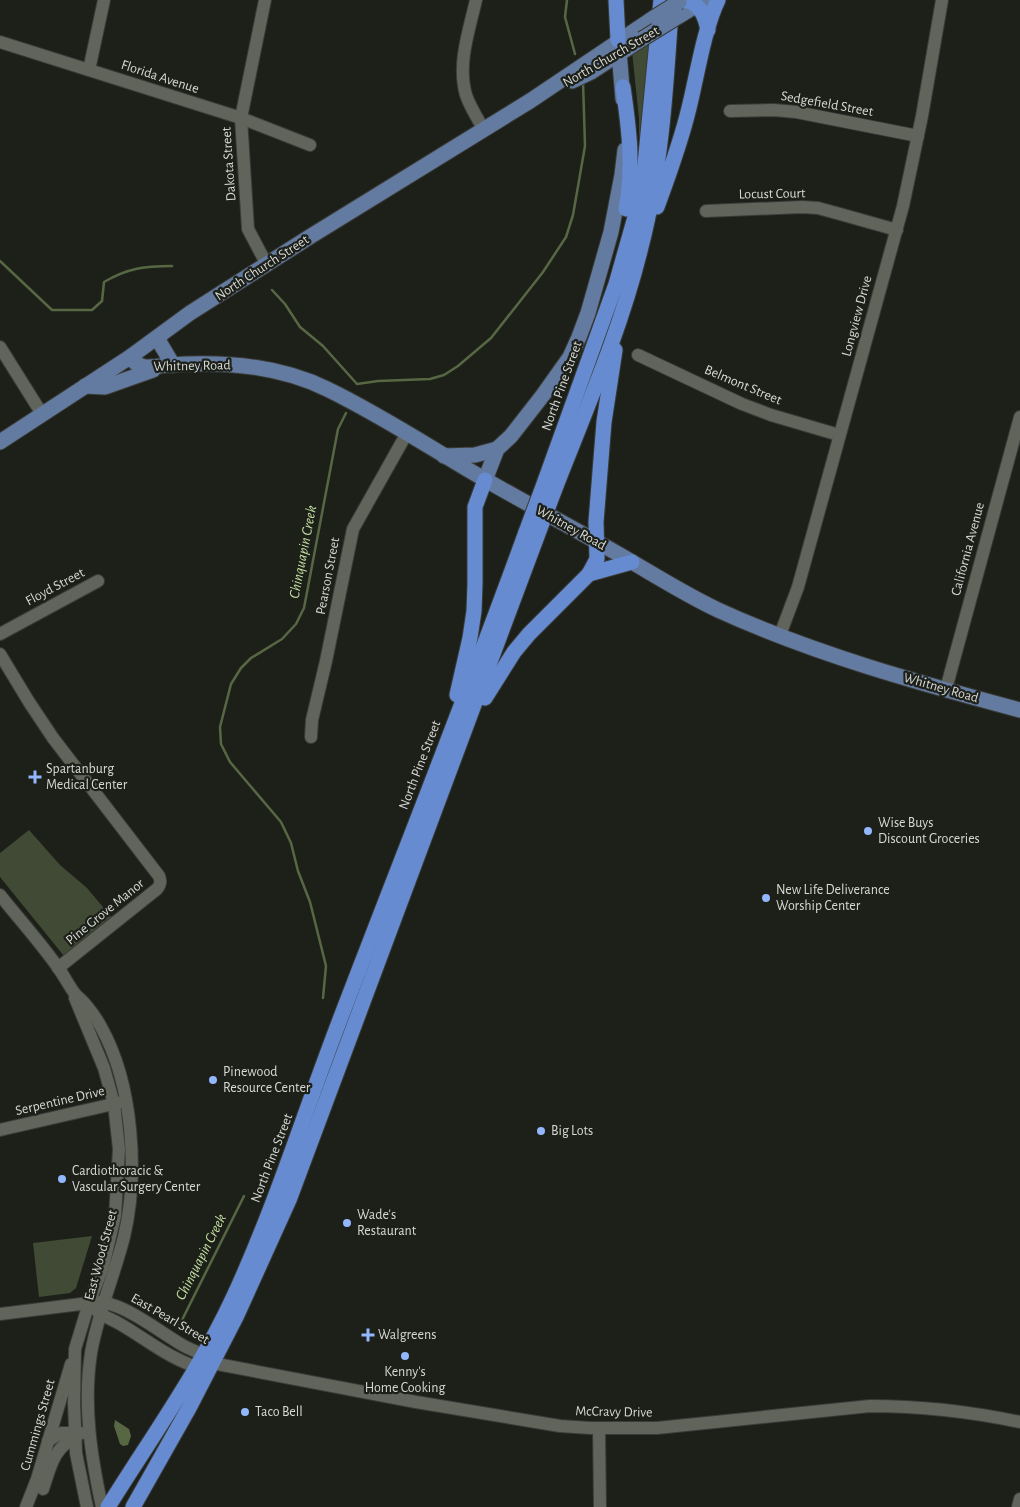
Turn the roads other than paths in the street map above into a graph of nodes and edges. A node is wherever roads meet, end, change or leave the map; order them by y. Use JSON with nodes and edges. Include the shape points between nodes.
{"nodes":[{"id":1,"x":104,"y":0,"type":"edge"},
{"id":2,"x":265,"y":0,"type":"edge"},
{"id":3,"x":476,"y":0,"type":"edge"},
{"id":4,"x":616,"y":0,"type":"edge"},
{"id":5,"x":661,"y":0,"type":"edge"},
{"id":6,"x":718,"y":0,"type":"edge"},
{"id":7,"x":942,"y":0,"type":"edge"},
{"id":8,"x":685,"y":3,"type":"edge"},
{"id":9,"x":708,"y":30,"type":"junction"},
{"id":10,"x":0,"y":42,"type":"edge"},
{"id":11,"x":619,"y":47,"type":"junction"},
{"id":12,"x":596,"y":68,"type":"junction"},
{"id":13,"x":89,"y":70,"type":"junction"},
{"id":14,"x":622,"y":82,"type":"junction"},
{"id":15,"x":530,"y":101,"type":"junction"},
{"id":16,"x":730,"y":111,"type":"dead end"},
{"id":17,"x":241,"y":118,"type":"junction"},
{"id":18,"x":484,"y":130,"type":"junction"},
{"id":19,"x":918,"y":136,"type":"junction"},
{"id":20,"x":310,"y":145,"type":"dead end"},
{"id":21,"x":706,"y":211,"type":"dead end"},
{"id":22,"x":897,"y":230,"type":"junction"},
{"id":23,"x":642,"y":245,"type":"junction"},
{"id":24,"x":267,"y":265,"type":"junction"},
{"id":25,"x":620,"y":270,"type":"junction"},
{"id":26,"x":619,"y":323,"type":"junction"},
{"id":27,"x":157,"y":338,"type":"junction"},
{"id":28,"x":0,"y":347,"type":"edge"},
{"id":29,"x":638,"y":355,"type":"dead end"},
{"id":30,"x":130,"y":357,"type":"junction"},
{"id":31,"x":171,"y":365,"type":"junction"},
{"id":32,"x":85,"y":386,"type":"junction"},
{"id":33,"x":42,"y":414,"type":"junction"},
{"id":34,"x":1020,"y":417,"type":"edge"},
{"id":35,"x":407,"y":433,"type":"junction"},
{"id":36,"x":839,"y":435,"type":"junction"},
{"id":37,"x":0,"y":442,"type":"edge"},
{"id":38,"x":497,"y":449,"type":"junction"},
{"id":39,"x":444,"y":456,"type":"junction"},
{"id":40,"x":485,"y":480,"type":"junction"},
{"id":41,"x":551,"y":484,"type":"junction"},
{"id":42,"x":597,"y":542,"type":"junction"},
{"id":43,"x":632,"y":562,"type":"junction"},
{"id":44,"x":589,"y":574,"type":"junction"},
{"id":45,"x":98,"y":581,"type":"dead end"},
{"id":46,"x":0,"y":634,"type":"edge"},
{"id":47,"x":780,"y":635,"type":"junction"},
{"id":48,"x":0,"y":654,"type":"edge"},
{"id":49,"x":946,"y":689,"type":"junction"},
{"id":50,"x":1020,"y":710,"type":"edge"},
{"id":51,"x":311,"y":737,"type":"dead end"},
{"id":52,"x":450,"y":752,"type":"junction"},
{"id":53,"x":0,"y":895,"type":"edge"},
{"id":54,"x":58,"y":968,"type":"junction"},
{"id":55,"x":120,"y":1103,"type":"junction"},
{"id":56,"x":0,"y":1130,"type":"edge"},
{"id":57,"x":89,"y":1304,"type":"junction"},
{"id":58,"x":102,"y":1309,"type":"junction"},
{"id":59,"x":0,"y":1314,"type":"edge"},
{"id":60,"x":75,"y":1350,"type":"junction"},
{"id":61,"x":203,"y":1361,"type":"junction"},
{"id":62,"x":63,"y":1390,"type":"junction"},
{"id":63,"x":74,"y":1403,"type":"junction"},
{"id":64,"x":1020,"y":1422,"type":"edge"},
{"id":65,"x":599,"y":1429,"type":"junction"},
{"id":66,"x":89,"y":1433,"type":"junction"},
{"id":67,"x":76,"y":1435,"type":"junction"},
{"id":68,"x":48,"y":1441,"type":"junction"},
{"id":69,"x":54,"y":1458,"type":"junction"},
{"id":70,"x":76,"y":1458,"type":"junction"},
{"id":71,"x":1020,"y":1499,"type":"edge"},
{"id":72,"x":26,"y":1507,"type":"edge"},
{"id":73,"x":35,"y":1507,"type":"edge"},
{"id":74,"x":87,"y":1507,"type":"edge"},
{"id":75,"x":102,"y":1507,"type":"edge"},
{"id":76,"x":108,"y":1507,"type":"edge"},
{"id":77,"x":133,"y":1507,"type":"edge"},
{"id":78,"x":600,"y":1507,"type":"edge"},
{"id":79,"x":1018,"y":1507,"type":"edge"}],
"edges":[{"from":1,"to":13,"type":"street"},
{"from":2,"to":17,"type":"street","name":"Dakota Street"},
{"from":3,"to":18,"type":"street","via":[[462,74],[467,97]]},
{"from":4,"to":11,"type":"highway"},
{"from":5,"to":25,"type":"highway","name":"North Pine Street","via":[[645,165],[637,210]]},
{"from":6,"to":9,"type":"highway"},
{"from":7,"to":19,"type":"street","name":"Longview Drive"},
{"from":8,"to":9,"type":"highway","via":[[702,12]]},
{"from":8,"to":11,"type":"main road","name":"North Church Street","bridge":true},
{"from":8,"to":23,"type":"highway","name":"North Pine Street"},
{"from":9,"to":23,"type":"highway","via":[[689,111]]},
{"from":10,"to":13,"type":"street","name":"Florida Avenue"},
{"from":11,"to":12,"type":"main road","name":"North Church Street"},
{"from":11,"to":14,"type":"main road"},
{"from":11,"to":15,"type":"main road","name":"North Church Street"},
{"from":12,"to":14,"type":"main road","via":[[611,71]]},
{"from":12,"to":15,"type":"main road","name":"North Church Street"},
{"from":13,"to":17,"type":"street","name":"Florida Avenue"},
{"from":14,"to":25,"type":"highway","via":[[631,165],[630,192],[619,248]]},
{"from":14,"to":38,"type":"main road","via":[[625,152],[622,175],[611,232],[580,337],[543,395]]},
{"from":15,"to":18,"type":"main road","name":"North Church Street"},
{"from":16,"to":19,"type":"street","name":"Sedgefield Street","via":[[790,111]]},
{"from":17,"to":20,"type":"street","name":"Florida Avenue"},
{"from":17,"to":24,"type":"street","name":"Dakota Street","via":[[248,228]]},
{"from":18,"to":24,"type":"main road","name":"North Church Street"},
{"from":19,"to":22,"type":"street","name":"Longview Drive"},
{"from":21,"to":22,"type":"street","name":"Locust Court","via":[[818,208]]},
{"from":22,"to":36,"type":"street","name":"Longview Drive"},
{"from":23,"to":26,"type":"highway","name":"North Pine Street"},
{"from":24,"to":27,"type":"main road","name":"North Church Street"},
{"from":25,"to":41,"type":"highway","name":"North Pine Street"},
{"from":26,"to":41,"type":"highway","name":"North Pine Street"},
{"from":26,"to":42,"type":"highway","via":[[604,422]]},
{"from":27,"to":30,"type":"main road","name":"North Church Street"},
{"from":27,"to":31,"type":"main road"},
{"from":28,"to":33,"type":"street"},
{"from":29,"to":36,"type":"street","name":"Belmont Street","via":[[742,404]]},
{"from":30,"to":31,"type":"main road","name":"Whitney Road","via":[[141,368]]},
{"from":30,"to":32,"type":"main road","name":"North Church Street"},
{"from":31,"to":32,"type":"main road","via":[[105,387]]},
{"from":31,"to":35,"type":"main road","name":"Whitney Road","via":[[239,365],[287,374],[347,398]]},
{"from":32,"to":33,"type":"main road","name":"North Church Street"},
{"from":33,"to":37,"type":"main road","name":"North Church Street"},
{"from":34,"to":49,"type":"street","name":"California Avenue"},
{"from":35,"to":39,"type":"main road","name":"Whitney Road"},
{"from":35,"to":51,"type":"street","name":"Pearson Street","via":[[353,529]]},
{"from":36,"to":47,"type":"street","name":"Longview Drive","via":[[798,587]]},
{"from":38,"to":39,"type":"main road","via":[[475,455]]},
{"from":38,"to":40,"type":"main road"},
{"from":39,"to":40,"type":"main road","name":"Whitney Road"},
{"from":40,"to":42,"type":"main road","name":"Whitney Road"},
{"from":40,"to":52,"type":"highway","via":[[475,507],[475,584],[470,638]]},
{"from":41,"to":52,"type":"highway","name":"North Pine Street","bridge":true,"via":[[476,669]]},
{"from":42,"to":43,"type":"main road","name":"Whitney Road"},
{"from":42,"to":44,"type":"highway","via":[[596,559]]},
{"from":43,"to":44,"type":"highway"},
{"from":43,"to":47,"type":"main road","name":"Whitney Road","via":[[718,610]]},
{"from":44,"to":52,"type":"highway","via":[[514,652]]},
{"from":45,"to":46,"type":"street","name":"Floyd Street"},
{"from":47,"to":49,"type":"main road","name":"Whitney Road","via":[[862,665]]},
{"from":48,"to":54,"type":"street","name":"Pine Grove Manor","via":[[45,726],[160,880],[157,889]]},
{"from":49,"to":50,"type":"main road","name":"Whitney Road"},
{"from":52,"to":61,"type":"highway","name":"North Pine Street","via":[[289,1200],[255,1278]]},
{"from":53,"to":54,"type":"street","name":"East Wood Street"},
{"from":54,"to":55,"type":"street","name":"East Wood Street","via":[[74,993]]},
{"from":55,"to":56,"type":"street","name":"Serpentine Drive"},
{"from":55,"to":57,"type":"street","name":"East Wood Street","via":[[115,1216],[103,1267]]},
{"from":55,"to":58,"type":"street","name":"East Wood Street","via":[[132,1146],[130,1199],[124,1236]]},
{"from":57,"to":58,"type":"street","name":"East Pearl Street"},
{"from":57,"to":59,"type":"street"},
{"from":57,"to":60,"type":"street","name":"East Wood Street"},
{"from":58,"to":61,"type":"street","name":"East Pearl Street","via":[[114,1321],[176,1359]]},
{"from":58,"to":66,"type":"street","name":"East Wood Street","via":[[89,1373]]},
{"from":60,"to":62,"type":"street","name":"Cummings Street"},
{"from":60,"to":63,"type":"street","name":"East Wood Street"},
{"from":61,"to":65,"type":"street","name":"McCravy Drive","via":[[425,1403],[560,1426]]},
{"from":61,"to":76,"type":"highway","name":"North Pine Street"},
{"from":61,"to":77,"type":"highway","name":"North Pine Street","via":[[181,1423]]},
{"from":62,"to":63,"type":"street"},
{"from":62,"to":68,"type":"street","name":"Cummings Street"},
{"from":63,"to":67,"type":"street","name":"East Wood Street"},
{"from":64,"to":65,"type":"street","name":"McCravy Drive","via":[[902,1406],[870,1406],[657,1428]]},
{"from":65,"to":78,"type":"street"},
{"from":66,"to":67,"type":"street"},
{"from":66,"to":75,"type":"street","name":"East Wood Street"},
{"from":67,"to":68,"type":"street","via":[[61,1433]]},
{"from":67,"to":69,"type":"street","name":"Cummings Street","via":[[62,1445]]},
{"from":67,"to":70,"type":"street","name":"East Wood Street"},
{"from":68,"to":72,"type":"street","name":"Cummings Street"},
{"from":69,"to":70,"type":"street"},
{"from":69,"to":73,"type":"street","name":"Cummings Street"},
{"from":70,"to":74,"type":"street","name":"East Wood Street"},
{"from":71,"to":79,"type":"street"}]}
